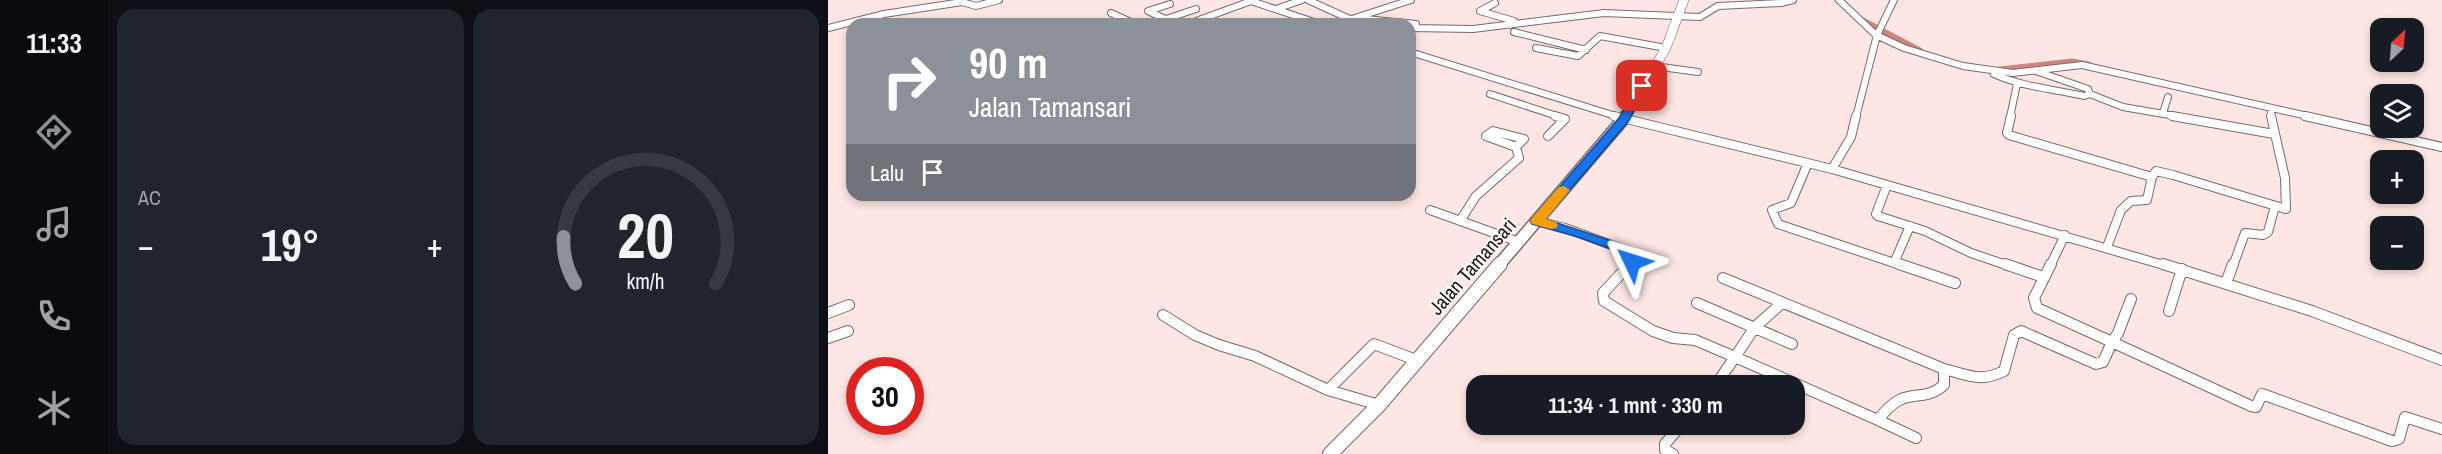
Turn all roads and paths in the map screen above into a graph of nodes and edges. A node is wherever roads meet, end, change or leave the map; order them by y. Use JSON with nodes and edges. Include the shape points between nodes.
{"nodes":[{"id":1,"x":999,"y":0,"type":"edge"},
{"id":2,"x":1302,"y":0,"type":"edge"},
{"id":3,"x":1308,"y":0,"type":"edge"},
{"id":4,"x":1411,"y":0,"type":"edge"},
{"id":5,"x":1684,"y":0,"type":"edge"},
{"id":6,"x":1793,"y":0,"type":"edge"},
{"id":7,"x":1839,"y":0,"type":"edge"},
{"id":8,"x":1894,"y":0,"type":"edge"},
{"id":9,"x":1250,"y":1,"type":"edge"},
{"id":10,"x":1765,"y":2,"type":"edge"},
{"id":11,"x":1495,"y":3,"type":"dead end"},
{"id":12,"x":1170,"y":4,"type":"dead end"},
{"id":13,"x":1196,"y":9,"type":"dead end"},
{"id":14,"x":1276,"y":9,"type":"junction"},
{"id":15,"x":1111,"y":13,"type":"dead end"},
{"id":16,"x":1679,"y":14,"type":"junction"},
{"id":17,"x":869,"y":18,"type":"edge"},
{"id":18,"x":1122,"y":18,"type":"edge"},
{"id":19,"x":1164,"y":18,"type":"edge"},
{"id":20,"x":1169,"y":18,"type":"edge"},
{"id":21,"x":1204,"y":18,"type":"edge"},
{"id":22,"x":1301,"y":18,"type":"edge"},
{"id":23,"x":1352,"y":18,"type":"joint"},
{"id":24,"x":1513,"y":23,"type":"junction"},
{"id":25,"x":846,"y":24,"type":"edge"},
{"id":26,"x":1416,"y":24,"type":"edge"},
{"id":27,"x":828,"y":28,"type":"edge"},
{"id":28,"x":1416,"y":28,"type":"edge"},
{"id":29,"x":1514,"y":32,"type":"dead end"},
{"id":30,"x":1879,"y":32,"type":"junction"},
{"id":31,"x":1536,"y":48,"type":"dead end"},
{"id":32,"x":1666,"y":48,"type":"junction"},
{"id":33,"x":1586,"y":50,"type":"junction"},
{"id":34,"x":1416,"y":54,"type":"edge"},
{"id":35,"x":1654,"y":66,"type":"junction"},
{"id":36,"x":2036,"y":70,"type":"junction"},
{"id":37,"x":1698,"y":72,"type":"dead end"},
{"id":38,"x":1994,"y":73,"type":"junction"},
{"id":39,"x":2017,"y":84,"type":"junction"},
{"id":40,"x":1490,"y":94,"type":"dead end"},
{"id":41,"x":2090,"y":94,"type":"junction"},
{"id":42,"x":1547,"y":95,"type":"junction"},
{"id":43,"x":2168,"y":97,"type":"dead end"},
{"id":44,"x":1530,"y":106,"type":"junction"},
{"id":45,"x":2270,"y":108,"type":"junction"},
{"id":46,"x":2163,"y":113,"type":"junction"},
{"id":47,"x":1624,"y":119,"type":"junction"},
{"id":48,"x":2274,"y":134,"type":"junction"},
{"id":49,"x":1548,"y":136,"type":"dead end"},
{"id":50,"x":1516,"y":147,"type":"dead end"},
{"id":51,"x":2442,"y":147,"type":"edge"},
{"id":52,"x":1808,"y":163,"type":"junction"},
{"id":53,"x":1832,"y":169,"type":"junction"},
{"id":54,"x":2152,"y":177,"type":"junction"},
{"id":55,"x":1887,"y":184,"type":"junction"},
{"id":56,"x":2275,"y":206,"type":"junction"},
{"id":57,"x":1430,"y":210,"type":"dead end"},
{"id":58,"x":1460,"y":221,"type":"junction"},
{"id":59,"x":1537,"y":221,"type":"junction"},
{"id":60,"x":1910,"y":226,"type":"junction"},
{"id":61,"x":2064,"y":235,"type":"junction"},
{"id":62,"x":1519,"y":242,"type":"junction"},
{"id":63,"x":2107,"y":247,"type":"junction"},
{"id":64,"x":1894,"y":264,"type":"junction"},
{"id":65,"x":2182,"y":269,"type":"junction"},
{"id":66,"x":2043,"y":277,"type":"junction"},
{"id":67,"x":1723,"y":278,"type":"dead end"},
{"id":68,"x":1955,"y":283,"type":"dead end"},
{"id":69,"x":2226,"y":283,"type":"junction"},
{"id":70,"x":2132,"y":298,"type":"dead end"},
{"id":71,"x":1697,"y":303,"type":"dead end"},
{"id":72,"x":1782,"y":303,"type":"junction"},
{"id":73,"x":849,"y":305,"type":"dead end"},
{"id":74,"x":2169,"y":311,"type":"dead end"},
{"id":75,"x":828,"y":313,"type":"edge"},
{"id":76,"x":1163,"y":315,"type":"dead end"},
{"id":77,"x":1753,"y":327,"type":"junction"},
{"id":78,"x":848,"y":331,"type":"dead end"},
{"id":79,"x":828,"y":338,"type":"edge"},
{"id":80,"x":2112,"y":342,"type":"junction"},
{"id":81,"x":1792,"y":344,"type":"dead end"},
{"id":82,"x":1735,"y":357,"type":"junction"},
{"id":83,"x":1416,"y":360,"type":"junction"},
{"id":84,"x":2442,"y":360,"type":"edge"},
{"id":85,"x":1944,"y":369,"type":"junction"},
{"id":86,"x":1723,"y":375,"type":"edge"},
{"id":87,"x":1328,"y":390,"type":"junction"},
{"id":88,"x":1379,"y":405,"type":"junction"},
{"id":89,"x":1878,"y":420,"type":"junction"},
{"id":90,"x":2442,"y":429,"type":"edge"},
{"id":91,"x":1673,"y":435,"type":"edge"},
{"id":92,"x":1916,"y":438,"type":"dead end"},
{"id":93,"x":1329,"y":454,"type":"edge"},
{"id":94,"x":1673,"y":454,"type":"edge"}],
"edges":[{"from":1,"to":17,"type":"street","via":[[976,6],[962,2]]},
{"from":2,"to":14,"type":"street"},
{"from":3,"to":23,"type":"street"},
{"from":4,"to":23,"type":"street"},
{"from":5,"to":16,"type":"main road","name":"Jalan Tamansari"},
{"from":6,"to":10,"type":"street"},
{"from":7,"to":30,"type":"street"},
{"from":8,"to":30,"type":"street"},
{"from":9,"to":14,"type":"street"},
{"from":9,"to":21,"type":"street"},
{"from":10,"to":16,"type":"street","via":[[1718,6],[1700,17]]},
{"from":11,"to":24,"type":"street","via":[[1480,11]]},
{"from":12,"to":19,"type":"street","via":[[1148,11]]},
{"from":13,"to":20,"type":"street"},
{"from":14,"to":22,"type":"street"},
{"from":15,"to":18,"type":"street"},
{"from":16,"to":24,"type":"street","via":[[1597,11]]},
{"from":16,"to":32,"type":"main road","name":"Jalan Tamansari"},
{"from":24,"to":26,"type":"street"},
{"from":24,"to":28,"type":"street","via":[[1456,30]]},
{"from":25,"to":27,"type":"street"},
{"from":29,"to":33,"type":"street"},
{"from":30,"to":38,"type":"street","via":[[1909,49]]},
{"from":30,"to":53,"type":"street","via":[[1851,137]]},
{"from":31,"to":33,"type":"street","via":[[1573,56]]},
{"from":32,"to":33,"type":"street","via":[[1600,36]]},
{"from":32,"to":35,"type":"main road","name":"Jalan Tamansari"},
{"from":34,"to":42,"type":"street"},
{"from":35,"to":37,"type":"street"},
{"from":35,"to":47,"type":"main road","name":"Jalan Tamansari"},
{"from":36,"to":38,"type":"street"},
{"from":36,"to":41,"type":"street","via":[[2088,89]]},
{"from":36,"to":45,"type":"street","via":[[2082,65]]},
{"from":38,"to":39,"type":"street"},
{"from":39,"to":41,"type":"street"},
{"from":39,"to":54,"type":"street","via":[[2009,135]]},
{"from":40,"to":44,"type":"street"},
{"from":41,"to":46,"type":"street","via":[[2123,107]]},
{"from":42,"to":44,"type":"street"},
{"from":42,"to":47,"type":"street"},
{"from":43,"to":46,"type":"street"},
{"from":44,"to":49,"type":"street","via":[[1565,119]]},
{"from":45,"to":48,"type":"street"},
{"from":45,"to":51,"type":"street"},
{"from":46,"to":48,"type":"street"},
{"from":47,"to":52,"type":"street"},
{"from":47,"to":59,"type":"main road","name":"Jalan Tamansari"},
{"from":48,"to":56,"type":"street","via":[[2289,204],[2286,209]]},
{"from":50,"to":58,"type":"street","via":[[1519,158],[1476,196]]},
{"from":52,"to":53,"type":"street"},
{"from":52,"to":64,"type":"street","via":[[1791,203],[1772,210],[1778,224]]},
{"from":53,"to":55,"type":"street"},
{"from":54,"to":56,"type":"street","via":[[2156,171],[2173,175]]},
{"from":54,"to":63,"type":"street","via":[[2147,200],[2131,201],[2121,210]]},
{"from":55,"to":60,"type":"street","via":[[1876,214]]},
{"from":55,"to":61,"type":"street"},
{"from":56,"to":69,"type":"street","via":[[2268,232],[2244,235]]},
{"from":57,"to":58,"type":"street"},
{"from":58,"to":62,"type":"street"},
{"from":59,"to":62,"type":"main road","name":"Jalan Tamansari"},
{"from":59,"to":82,"type":"street","via":[[1628,251],[1632,262],[1602,297],[1627,317],[1653,331],[1695,340]]},
{"from":60,"to":64,"type":"street"},
{"from":60,"to":66,"type":"street","via":[[1971,253]]},
{"from":61,"to":63,"type":"street"},
{"from":61,"to":66,"type":"street"},
{"from":62,"to":83,"type":"main road","name":"Jalan Tamansari"},
{"from":63,"to":65,"type":"street"},
{"from":64,"to":68,"type":"street"},
{"from":65,"to":69,"type":"street"},
{"from":65,"to":74,"type":"street"},
{"from":66,"to":80,"type":"street","via":[[2034,298],[2037,308]]},
{"from":67,"to":72,"type":"street"},
{"from":69,"to":84,"type":"street"},
{"from":70,"to":80,"type":"street"},
{"from":71,"to":77,"type":"street"},
{"from":72,"to":77,"type":"street"},
{"from":72,"to":85,"type":"street"},
{"from":73,"to":75,"type":"street"},
{"from":76,"to":87,"type":"street","via":[[1201,338]]},
{"from":77,"to":81,"type":"street"},
{"from":77,"to":82,"type":"street"},
{"from":78,"to":79,"type":"street"},
{"from":80,"to":85,"type":"street","via":[[2103,362],[2096,364],[2021,331],[2014,335],[2004,371],[1990,378]]},
{"from":80,"to":90,"type":"street","via":[[2251,406],[2256,407],[2262,394],[2396,441],[2405,417]]},
{"from":82,"to":86,"type":"street"},
{"from":82,"to":89,"type":"street"},
{"from":83,"to":87,"type":"street","via":[[1374,344]]},
{"from":83,"to":88,"type":"main road","name":"Jalan Tamansari"},
{"from":85,"to":89,"type":"street","via":[[1944,385],[1939,391],[1897,397]]},
{"from":87,"to":88,"type":"street"},
{"from":88,"to":93,"type":"main road","name":"Jalan Tamansari"},
{"from":89,"to":92,"type":"street"},
{"from":91,"to":94,"type":"street","via":[[1665,450]]}]}
